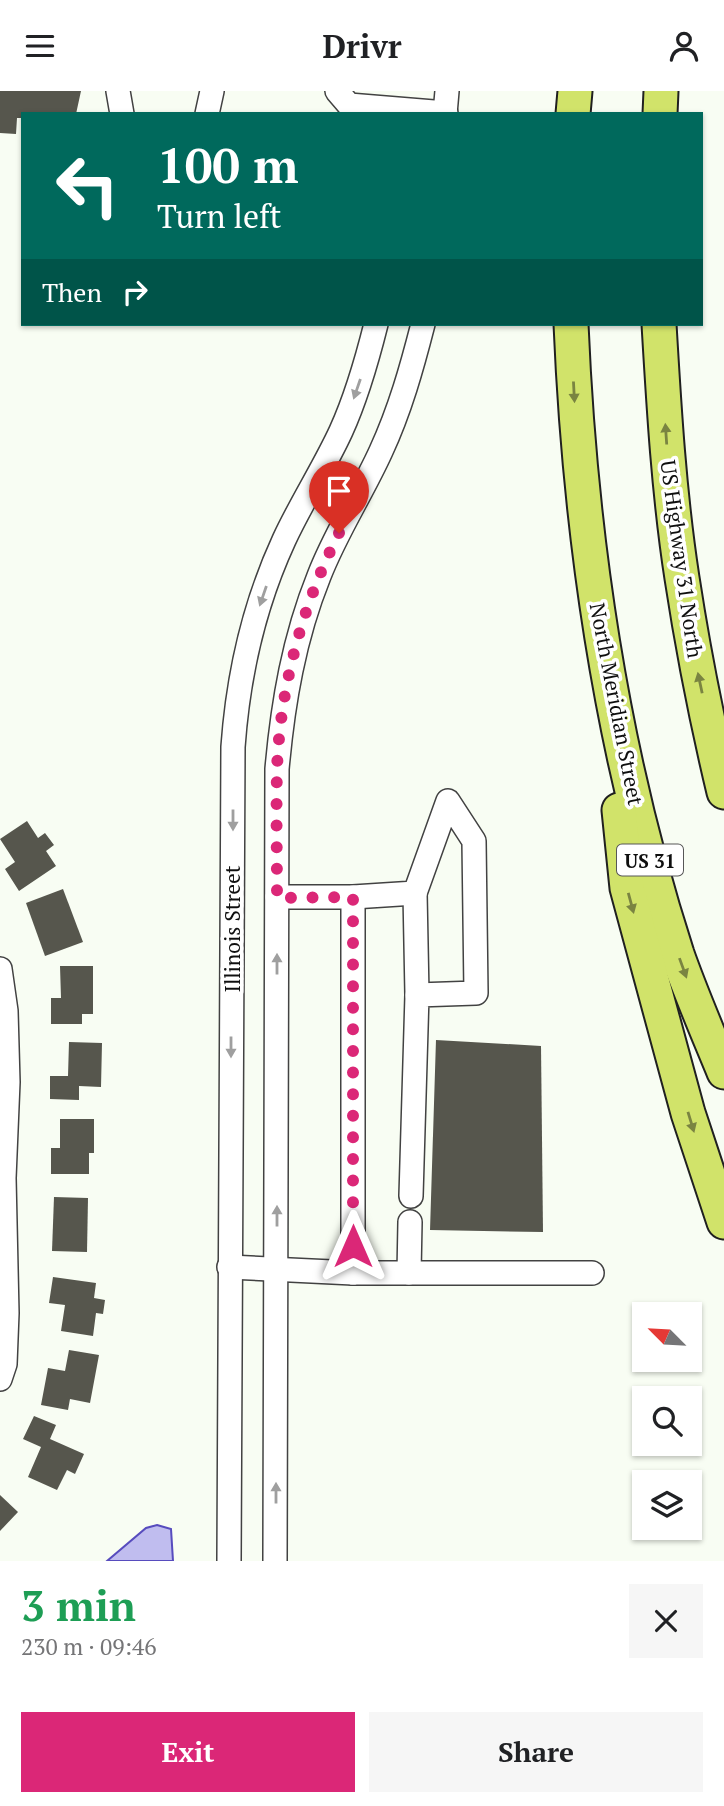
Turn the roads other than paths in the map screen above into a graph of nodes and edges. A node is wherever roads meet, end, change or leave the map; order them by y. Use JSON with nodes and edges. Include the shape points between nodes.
{"nodes":[{"id":1,"x":118,"y":91,"type":"edge"},
{"id":2,"x":212,"y":91,"type":"edge"},
{"id":3,"x":447,"y":91,"type":"edge"},
{"id":4,"x":575,"y":91,"type":"edge"},
{"id":5,"x":661,"y":91,"type":"edge"},
{"id":6,"x":343,"y":103,"type":"edge"},
{"id":7,"x":402,"y":104,"type":"edge"},
{"id":8,"x":122,"y":112,"type":"edge"},
{"id":9,"x":207,"y":112,"type":"edge"},
{"id":10,"x":441,"y":112,"type":"edge"},
{"id":11,"x":446,"y":112,"type":"edge"},
{"id":12,"x":573,"y":112,"type":"edge"},
{"id":13,"x":660,"y":112,"type":"edge"},
{"id":14,"x":375,"y":326,"type":"edge"},
{"id":15,"x":422,"y":326,"type":"edge"},
{"id":16,"x":571,"y":326,"type":"edge"},
{"id":17,"x":659,"y":326,"type":"edge"},
{"id":18,"x":601,"y":640,"type":"junction"},
{"id":19,"x":724,"y":792,"type":"edge"},
{"id":20,"x":415,"y":893,"type":"junction"},
{"id":21,"x":353,"y":897,"type":"junction"},
{"id":22,"x":277,"y":898,"type":"junction"},
{"id":23,"x":0,"y":969,"type":"edge"},
{"id":24,"x":417,"y":995,"type":"junction"},
{"id":25,"x":724,"y":1072,"type":"edge"},
{"id":26,"x":411,"y":1196,"type":"dead end"},
{"id":27,"x":724,"y":1221,"type":"edge"},
{"id":28,"x":410,"y":1222,"type":"dead end"},
{"id":29,"x":229,"y":1267,"type":"junction"},
{"id":30,"x":277,"y":1268,"type":"junction"},
{"id":31,"x":353,"y":1273,"type":"junction"},
{"id":32,"x":409,"y":1273,"type":"junction"},
{"id":33,"x":592,"y":1273,"type":"dead end"},
{"id":34,"x":0,"y":1379,"type":"edge"},
{"id":35,"x":229,"y":1561,"type":"edge"},
{"id":36,"x":275,"y":1561,"type":"edge"}],
"edges":[{"from":1,"to":8,"type":"street"},
{"from":2,"to":9,"type":"street"},
{"from":3,"to":11,"type":"street"},
{"from":4,"to":12,"type":"highway"},
{"from":5,"to":13,"type":"highway"},
{"from":6,"to":7,"type":"street"},
{"from":7,"to":10,"type":"street"},
{"from":14,"to":29,"type":"street","name":"Illinois Street","one_way":true,"via":[[342,428],[272,572],[252,631],[235,716]]},
{"from":15,"to":22,"type":"street","via":[[391,426],[318,576],[289,672],[277,769]]},
{"from":16,"to":18,"type":"highway","name":"North Meridian Street","number":"US 31","one_way":true,"via":[[581,484]]},
{"from":19,"to":17,"type":"highway","name":"US Highway 31 North","one_way":true,"via":[[681,576]]},
{"from":18,"to":25,"type":"highway","name":"North Meridian Street","number":"US 31","one_way":true,"via":[[643,839],[678,957]]},
{"from":18,"to":27,"type":"highway","one_way":true,"via":[[627,888],[688,1113]]},
{"from":20,"to":21,"type":"street"},
{"from":20,"to":24,"type":"street"},
{"from":20,"to":24,"type":"street","via":[[448,801],[474,841],[476,993]]},
{"from":21,"to":22,"type":"street"},
{"from":21,"to":31,"type":"street"},
{"from":30,"to":22,"type":"street","one_way":true},
{"from":23,"to":34,"type":"street","via":[[8,1082],[4,1178],[7,1313]]},
{"from":24,"to":26,"type":"street"},
{"from":28,"to":32,"type":"street"},
{"from":29,"to":30,"type":"street"},
{"from":29,"to":35,"type":"street","name":"Illinois Street"},
{"from":30,"to":31,"type":"street"},
{"from":36,"to":30,"type":"street","one_way":true},
{"from":31,"to":32,"type":"street"},
{"from":32,"to":33,"type":"street"}]}
